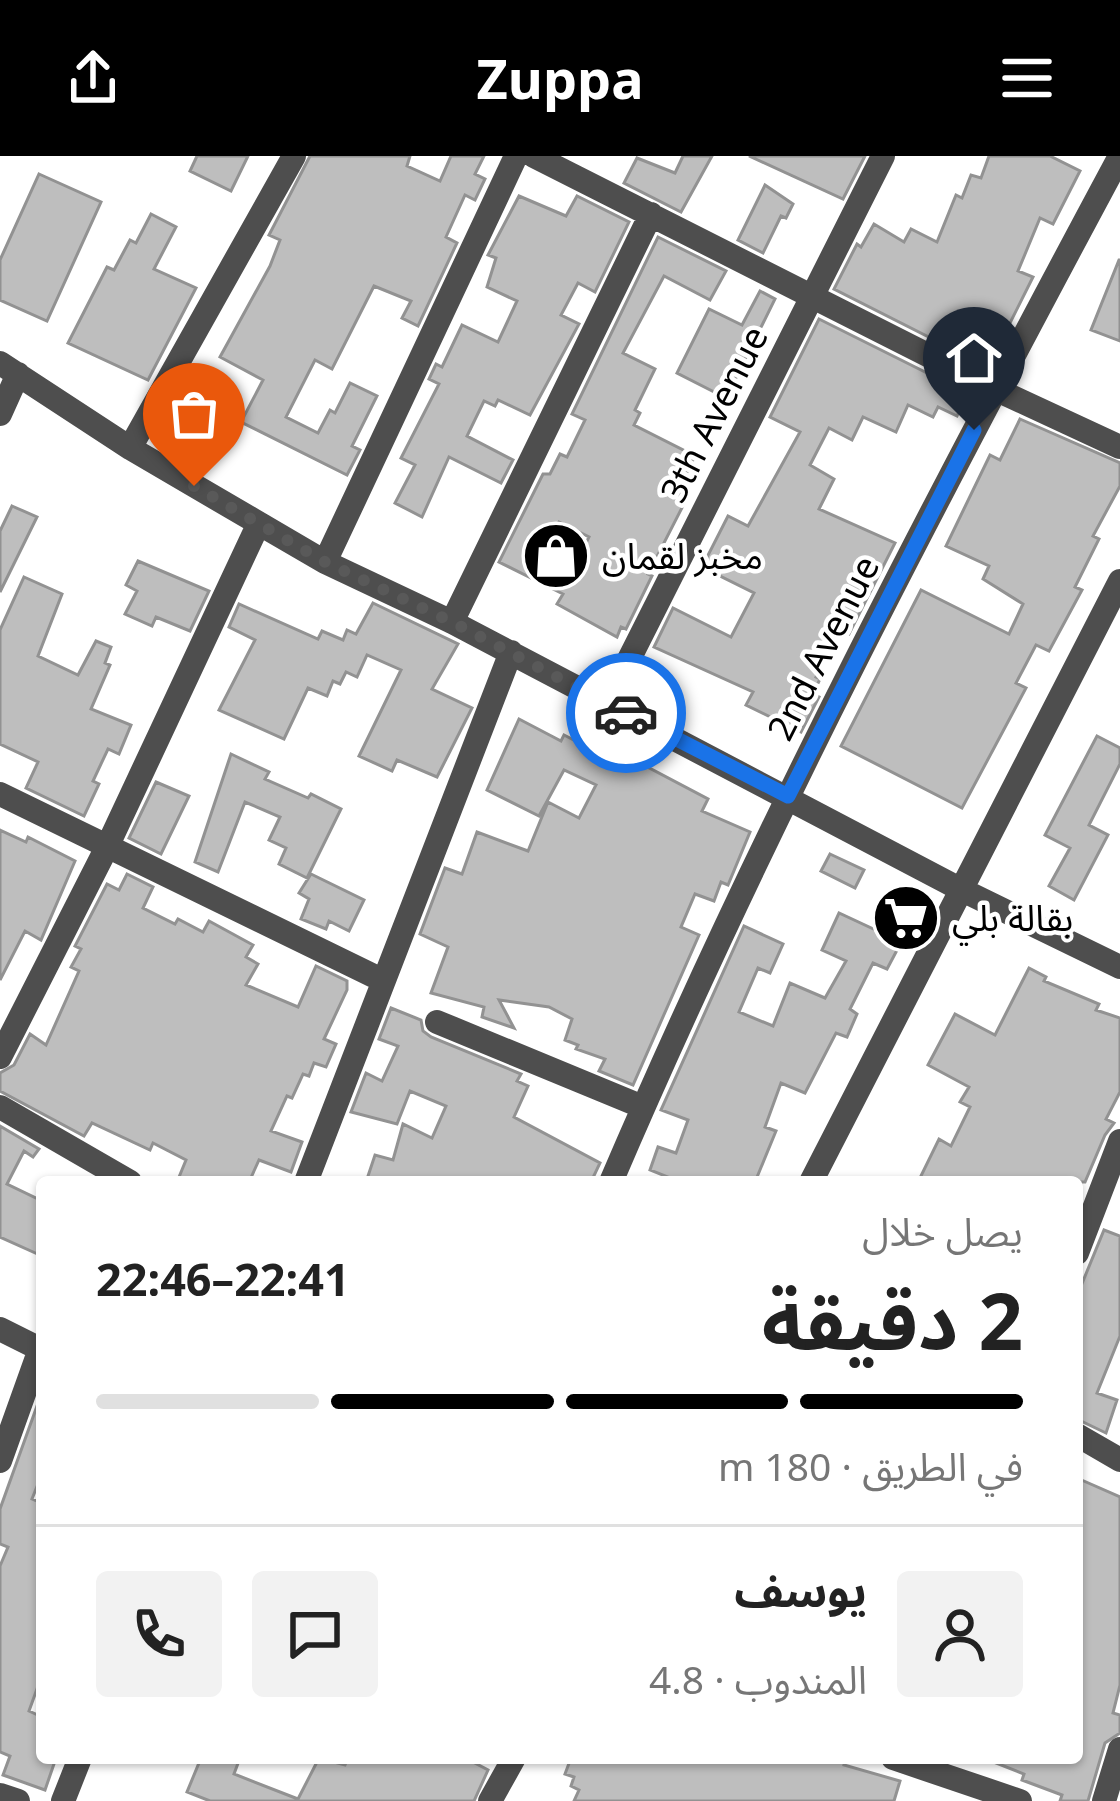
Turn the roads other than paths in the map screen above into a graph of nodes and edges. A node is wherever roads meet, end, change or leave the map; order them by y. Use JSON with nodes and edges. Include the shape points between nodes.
{"nodes":[{"id":1,"x":294,"y":156,"type":"edge"},
{"id":2,"x":517,"y":156,"type":"edge"},
{"id":3,"x":534,"y":156,"type":"edge"},
{"id":4,"x":883,"y":156,"type":"edge"},
{"id":5,"x":1120,"y":156,"type":"edge"},
{"id":6,"x":651,"y":214,"type":"junction"},
{"id":7,"x":814,"y":295,"type":"junction"},
{"id":8,"x":9,"y":368,"type":"edge"},
{"id":9,"x":995,"y":389,"type":"junction"},
{"id":10,"x":0,"y":414,"type":"edge"},
{"id":11,"x":130,"y":448,"type":"junction"},
{"id":12,"x":1120,"y":448,"type":"edge"},
{"id":13,"x":258,"y":525,"type":"junction"},
{"id":14,"x":325,"y":562,"type":"junction"},
{"id":15,"x":1120,"y":581,"type":"edge"},
{"id":16,"x":452,"y":622,"type":"junction"},
{"id":17,"x":511,"y":652,"type":"junction"},
{"id":18,"x":607,"y":703,"type":"junction"},
{"id":19,"x":0,"y":794,"type":"edge"},
{"id":20,"x":788,"y":796,"type":"junction"},
{"id":21,"x":108,"y":845,"type":"junction"},
{"id":22,"x":960,"y":889,"type":"junction"},
{"id":23,"x":1120,"y":968,"type":"edge"},
{"id":24,"x":382,"y":980,"type":"junction"},
{"id":25,"x":437,"y":1022,"type":"dead end"},
{"id":26,"x":0,"y":1057,"type":"edge"},
{"id":27,"x":0,"y":1107,"type":"edge"},
{"id":28,"x":643,"y":1107,"type":"junction"},
{"id":29,"x":1120,"y":1142,"type":"edge"},
{"id":30,"x":120,"y":1176,"type":"edge"},
{"id":31,"x":313,"y":1176,"type":"edge"},
{"id":32,"x":614,"y":1176,"type":"edge"},
{"id":33,"x":814,"y":1176,"type":"edge"},
{"id":34,"x":1083,"y":1238,"type":"edge"},
{"id":35,"x":0,"y":1329,"type":"edge"},
{"id":36,"x":36,"y":1347,"type":"edge"},
{"id":37,"x":36,"y":1364,"type":"edge"},
{"id":38,"x":1083,"y":1437,"type":"edge"},
{"id":39,"x":1118,"y":1451,"type":"edge"},
{"id":40,"x":0,"y":1461,"type":"edge"},
{"id":41,"x":1120,"y":1749,"type":"edge"},
{"id":42,"x":78,"y":1764,"type":"edge"},
{"id":43,"x":511,"y":1764,"type":"edge"},
{"id":44,"x":911,"y":1764,"type":"edge"},
{"id":45,"x":0,"y":1795,"type":"edge"},
{"id":46,"x":18,"y":1801,"type":"edge"},
{"id":47,"x":63,"y":1801,"type":"edge"},
{"id":48,"x":490,"y":1801,"type":"edge"},
{"id":49,"x":1020,"y":1801,"type":"edge"},
{"id":50,"x":1104,"y":1801,"type":"edge"}],
"edges":[{"from":1,"to":11,"type":"street"},
{"from":2,"to":14,"type":"street"},
{"from":3,"to":6,"type":"street"},
{"from":4,"to":7,"type":"street","name":"3th Avenue"},
{"from":5,"to":9,"type":"street","name":"2nd Avenue"},
{"from":6,"to":7,"type":"street"},
{"from":6,"to":16,"type":"street"},
{"from":7,"to":9,"type":"street"},
{"from":7,"to":18,"type":"street","name":"3th Avenue"},
{"from":8,"to":10,"type":"street"},
{"from":8,"to":11,"type":"street"},
{"from":9,"to":12,"type":"street"},
{"from":9,"to":20,"type":"street","name":"2nd Avenue"},
{"from":11,"to":13,"type":"street"},
{"from":13,"to":14,"type":"street"},
{"from":13,"to":21,"type":"street"},
{"from":14,"to":16,"type":"street"},
{"from":15,"to":22,"type":"street"},
{"from":16,"to":17,"type":"street"},
{"from":17,"to":18,"type":"street"},
{"from":17,"to":24,"type":"street"},
{"from":18,"to":20,"type":"street"},
{"from":19,"to":21,"type":"street"},
{"from":20,"to":22,"type":"street"},
{"from":20,"to":28,"type":"street","name":"2nd Avenue"},
{"from":21,"to":24,"type":"street"},
{"from":21,"to":26,"type":"street"},
{"from":22,"to":23,"type":"street"},
{"from":22,"to":33,"type":"street"},
{"from":24,"to":31,"type":"street"},
{"from":25,"to":28,"type":"street"},
{"from":27,"to":30,"type":"street"},
{"from":28,"to":32,"type":"street","name":"2nd Avenue"},
{"from":29,"to":34,"type":"street"},
{"from":35,"to":36,"type":"street"},
{"from":37,"to":40,"type":"street"},
{"from":38,"to":39,"type":"street"},
{"from":41,"to":50,"type":"street"},
{"from":42,"to":47,"type":"street"},
{"from":43,"to":48,"type":"street"},
{"from":44,"to":49,"type":"street"},
{"from":45,"to":46,"type":"street"}]}
